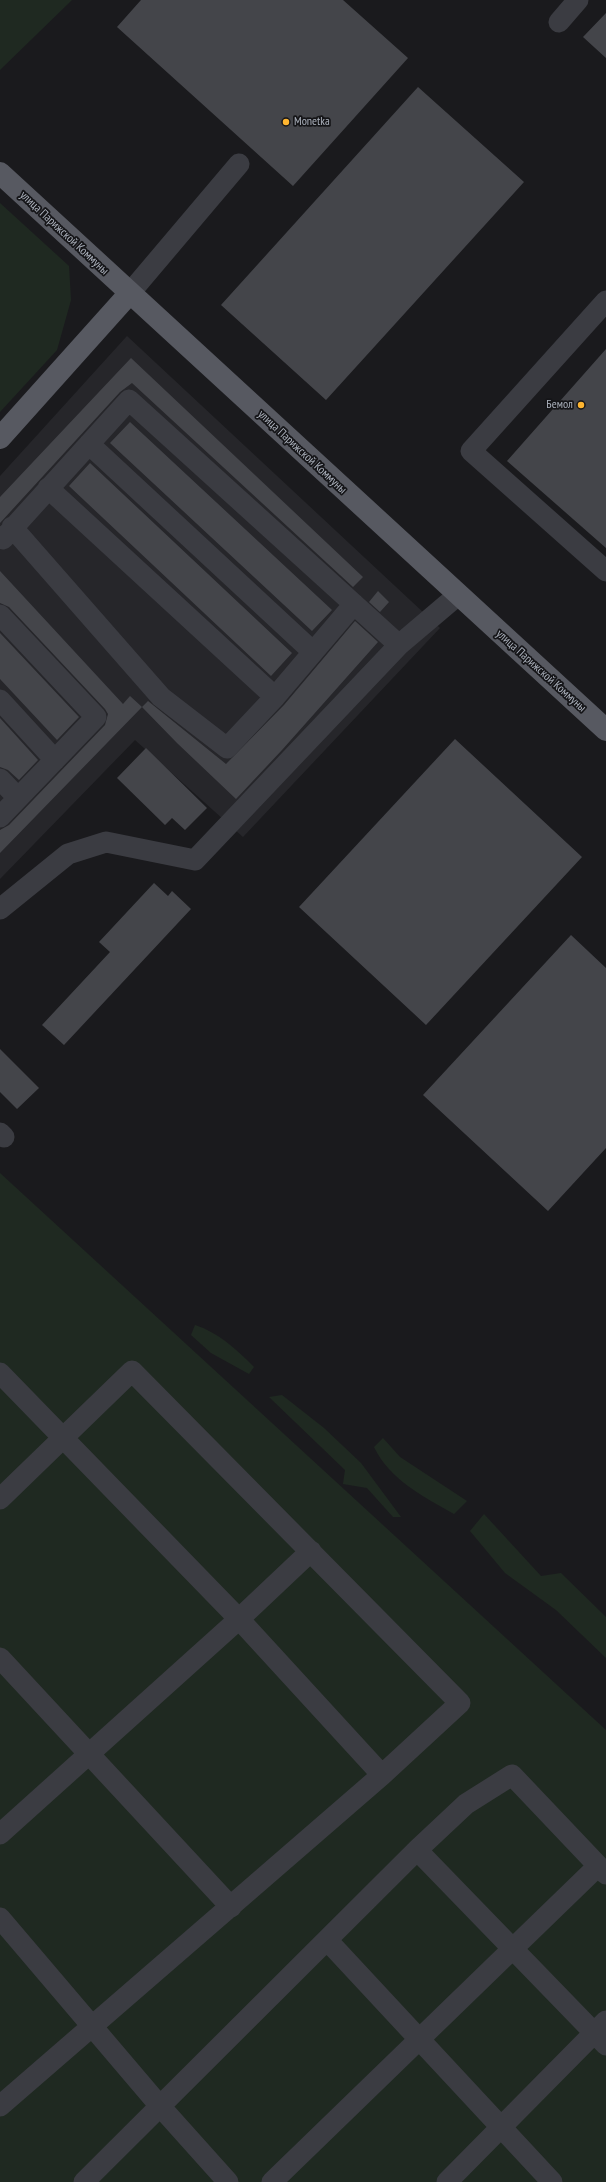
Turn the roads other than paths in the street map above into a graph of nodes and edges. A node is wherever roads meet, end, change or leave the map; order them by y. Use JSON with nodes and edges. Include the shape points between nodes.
{"nodes":[{"id":1,"x":578,"y":0,"type":"edge"},
{"id":2,"x":560,"y":22,"type":"dead end"},
{"id":3,"x":239,"y":164,"type":"dead end"},
{"id":4,"x":0,"y":173,"type":"edge"},
{"id":5,"x":129,"y":294,"type":"junction"},
{"id":6,"x":606,"y":301,"type":"edge"},
{"id":7,"x":0,"y":438,"type":"edge"},
{"id":8,"x":89,"y":444,"type":"junction"},
{"id":9,"x":48,"y":488,"type":"junction"},
{"id":10,"x":6,"y":532,"type":"edge"},
{"id":11,"x":606,"y":571,"type":"edge"},
{"id":12,"x":458,"y":595,"type":"junction"},
{"id":13,"x":354,"y":604,"type":"junction"},
{"id":14,"x":0,"y":615,"type":"edge"},
{"id":15,"x":399,"y":645,"type":"junction"},
{"id":16,"x":312,"y":651,"type":"junction"},
{"id":17,"x":274,"y":697,"type":"junction"},
{"id":18,"x":0,"y":700,"type":"edge"},
{"id":19,"x":606,"y":730,"type":"edge"},
{"id":20,"x":55,"y":760,"type":"junction"},
{"id":21,"x":0,"y":778,"type":"edge"},
{"id":22,"x":18,"y":798,"type":"junction"},
{"id":23,"x":0,"y":817,"type":"edge"},
{"id":24,"x":0,"y":909,"type":"edge"},
{"id":25,"x":0,"y":1373,"type":"edge"},
{"id":26,"x":63,"y":1438,"type":"junction"},
{"id":27,"x":0,"y":1499,"type":"edge"},
{"id":28,"x":311,"y":1551,"type":"junction"},
{"id":29,"x":239,"y":1620,"type":"junction"},
{"id":30,"x":0,"y":1658,"type":"edge"},
{"id":31,"x":89,"y":1754,"type":"junction"},
{"id":32,"x":382,"y":1775,"type":"junction"},
{"id":33,"x":0,"y":1834,"type":"edge"},
{"id":34,"x":417,"y":1850,"type":"junction"},
{"id":35,"x":602,"y":1870,"type":"edge"},
{"id":36,"x":231,"y":1906,"type":"junction"},
{"id":37,"x":0,"y":1918,"type":"edge"},
{"id":38,"x":326,"y":1940,"type":"junction"},
{"id":39,"x":513,"y":1949,"type":"junction"},
{"id":40,"x":93,"y":2028,"type":"junction"},
{"id":41,"x":602,"y":2033,"type":"edge"},
{"id":42,"x":419,"y":2039,"type":"junction"},
{"id":43,"x":0,"y":2106,"type":"edge"},
{"id":44,"x":159,"y":2106,"type":"junction"},
{"id":45,"x":501,"y":2127,"type":"junction"},
{"id":46,"x":84,"y":2182,"type":"edge"},
{"id":47,"x":228,"y":2182,"type":"edge"},
{"id":48,"x":272,"y":2182,"type":"edge"},
{"id":49,"x":446,"y":2182,"type":"edge"},
{"id":50,"x":552,"y":2182,"type":"edge"}],
"edges":[{"from":1,"to":2,"type":"lane"},
{"from":3,"to":5,"type":"lane"},
{"from":4,"to":5,"type":"main road","name":"улица Парижской Коммуны"},
{"from":5,"to":7,"type":"main road"},
{"from":5,"to":12,"type":"main road","name":"улица Парижской Коммуны"},
{"from":6,"to":11,"type":"lane","via":[[471,451]]},
{"from":8,"to":9,"type":"lane"},
{"from":8,"to":13,"type":"lane","via":[[128,400]]},
{"from":8,"to":16,"type":"lane"},
{"from":9,"to":10,"type":"lane"},
{"from":9,"to":17,"type":"lane"},
{"from":10,"to":17,"type":"lane","via":[[161,697],[227,748]]},
{"from":12,"to":15,"type":"lane"},
{"from":12,"to":19,"type":"main road","name":"улица Парижской Коммуны"},
{"from":13,"to":15,"type":"lane"},
{"from":13,"to":16,"type":"lane"},
{"from":14,"to":20,"type":"lane","via":[[96,717]]},
{"from":15,"to":24,"type":"lane","via":[[196,860],[106,842],[68,854]]},
{"from":16,"to":17,"type":"lane"},
{"from":18,"to":20,"type":"lane"},
{"from":20,"to":22,"type":"lane"},
{"from":21,"to":22,"type":"lane"},
{"from":22,"to":23,"type":"lane"},
{"from":25,"to":26,"type":"lane"},
{"from":26,"to":27,"type":"lane"},
{"from":26,"to":28,"type":"lane","via":[[132,1371]]},
{"from":26,"to":29,"type":"lane"},
{"from":28,"to":29,"type":"lane"},
{"from":28,"to":32,"type":"lane","via":[[460,1703]]},
{"from":29,"to":31,"type":"lane"},
{"from":29,"to":32,"type":"lane"},
{"from":30,"to":31,"type":"lane"},
{"from":31,"to":33,"type":"lane"},
{"from":31,"to":36,"type":"lane"},
{"from":32,"to":36,"type":"lane"},
{"from":34,"to":35,"type":"lane","via":[[466,1804],[512,1775]]},
{"from":34,"to":38,"type":"lane"},
{"from":34,"to":39,"type":"lane"},
{"from":35,"to":39,"type":"lane"},
{"from":36,"to":40,"type":"lane"},
{"from":37,"to":40,"type":"lane"},
{"from":38,"to":42,"type":"lane"},
{"from":38,"to":44,"type":"lane"},
{"from":39,"to":41,"type":"lane"},
{"from":39,"to":42,"type":"lane"},
{"from":40,"to":43,"type":"lane"},
{"from":40,"to":44,"type":"lane"},
{"from":41,"to":45,"type":"lane"},
{"from":42,"to":45,"type":"lane"},
{"from":42,"to":48,"type":"lane"},
{"from":44,"to":46,"type":"lane"},
{"from":44,"to":47,"type":"lane"},
{"from":45,"to":49,"type":"lane"},
{"from":45,"to":50,"type":"lane"}]}
